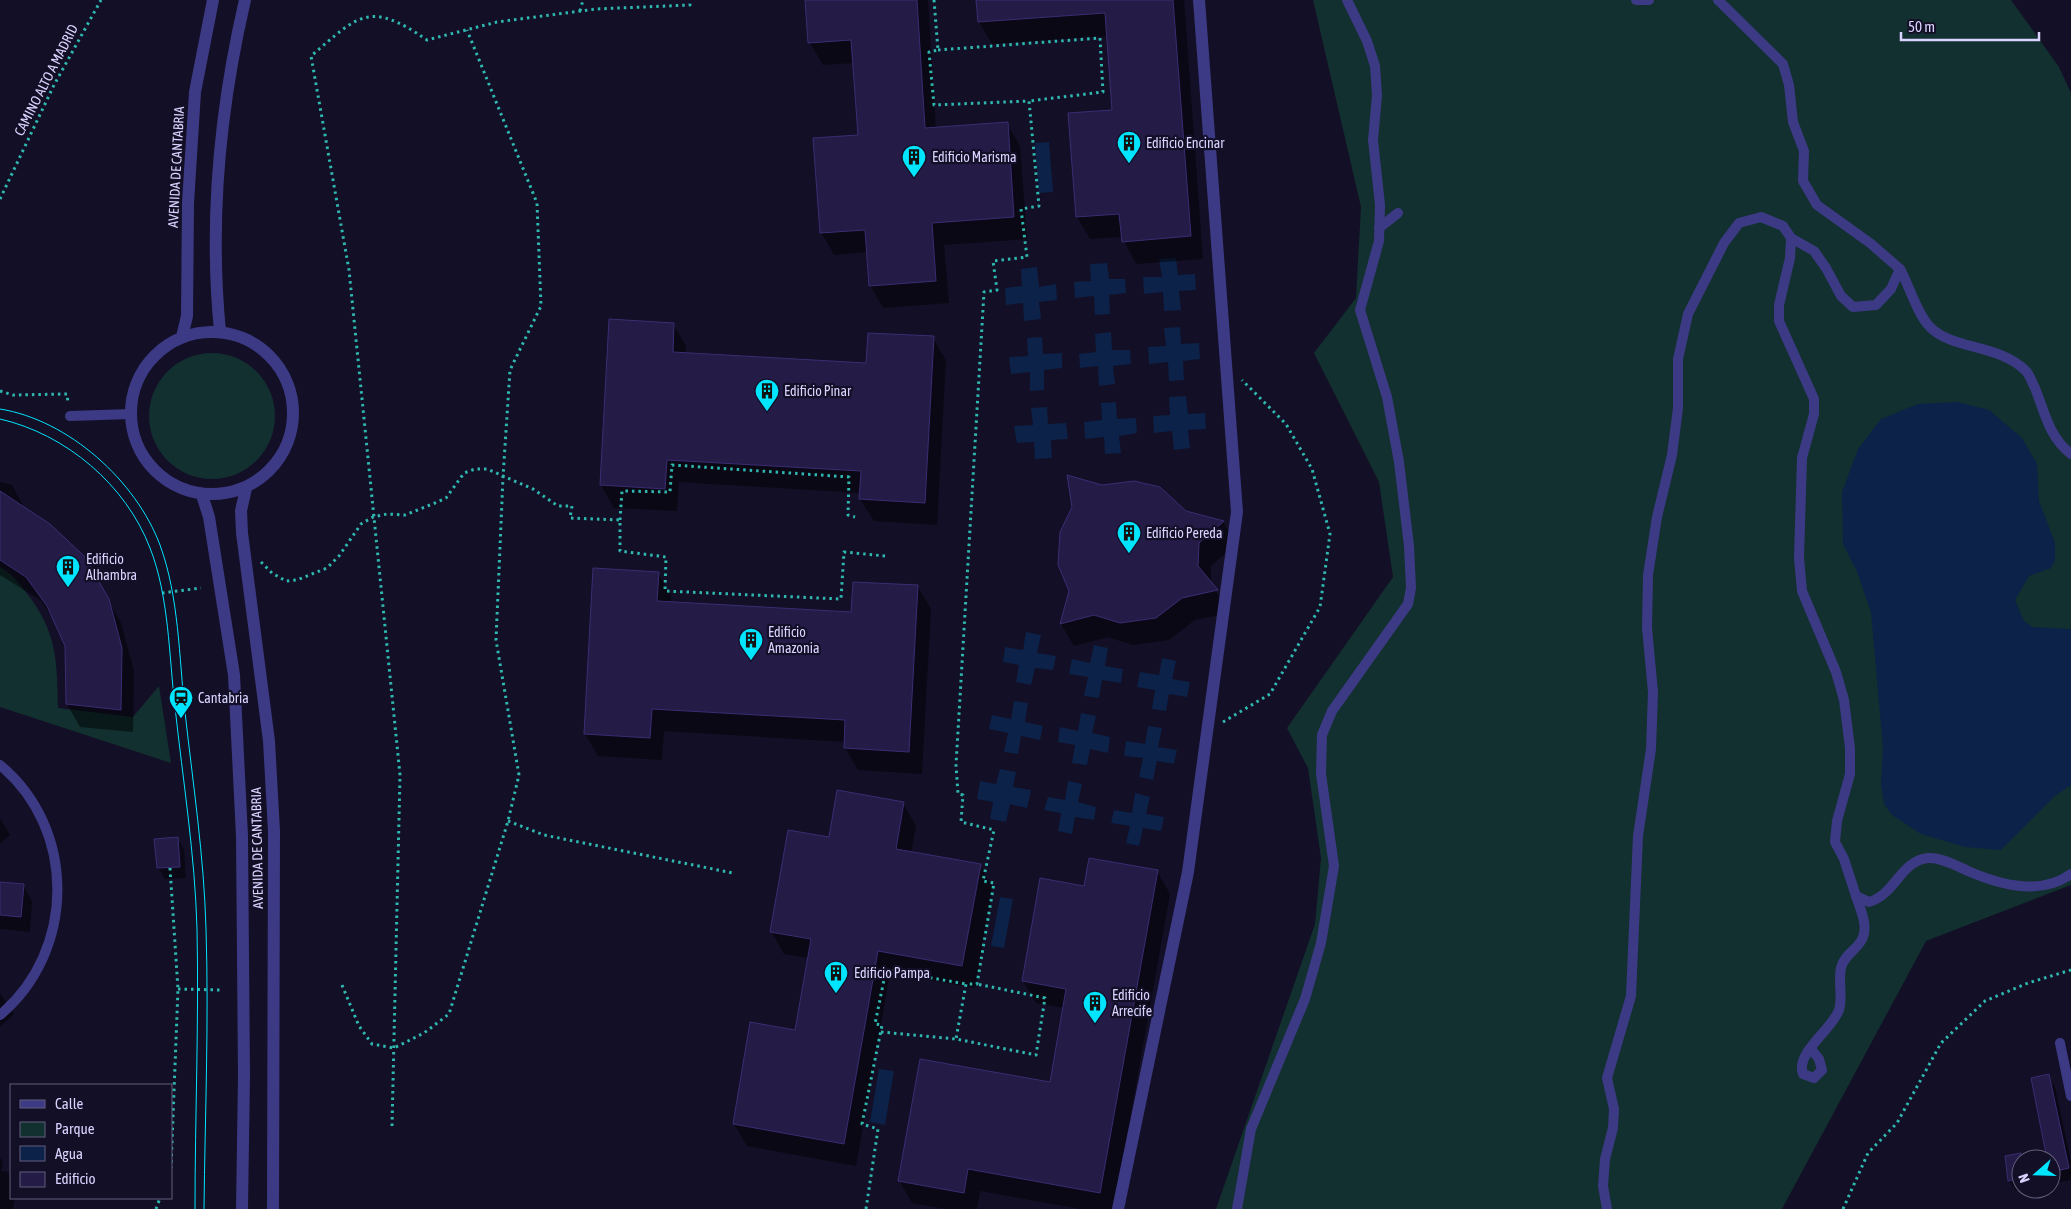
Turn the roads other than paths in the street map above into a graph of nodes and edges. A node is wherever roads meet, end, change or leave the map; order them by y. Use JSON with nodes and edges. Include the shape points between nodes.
{"nodes":[{"id":1,"x":213,"y":0,"type":"edge"},
{"id":2,"x":245,"y":0,"type":"edge"},
{"id":3,"x":1199,"y":0,"type":"edge"},
{"id":4,"x":1347,"y":0,"type":"edge"},
{"id":5,"x":1636,"y":0,"type":"edge"},
{"id":6,"x":1649,"y":0,"type":"edge"},
{"id":7,"x":1718,"y":0,"type":"edge"},
{"id":8,"x":1398,"y":213,"type":"dead end"},
{"id":9,"x":1380,"y":228,"type":"junction"},
{"id":10,"x":1791,"y":238,"type":"junction"},
{"id":11,"x":1900,"y":269,"type":"junction"},
{"id":12,"x":220,"y":331,"type":"junction"},
{"id":13,"x":182,"y":337,"type":"junction"},
{"id":14,"x":131,"y":414,"type":"junction"},
{"id":15,"x":70,"y":416,"type":"road end"},
{"id":16,"x":2071,"y":454,"type":"edge"},
{"id":17,"x":246,"y":488,"type":"junction"},
{"id":18,"x":202,"y":494,"type":"junction"},
{"id":19,"x":0,"y":765,"type":"edge"},
{"id":20,"x":2071,"y":874,"type":"edge"},
{"id":21,"x":1856,"y":896,"type":"junction"},
{"id":22,"x":1880,"y":899,"type":"junction"},
{"id":23,"x":1864,"y":918,"type":"junction"},
{"id":24,"x":0,"y":1015,"type":"edge"},
{"id":25,"x":2060,"y":1043,"type":"dead end"},
{"id":26,"x":1812,"y":1048,"type":"dead end"},
{"id":27,"x":2071,"y":1096,"type":"edge"},
{"id":28,"x":242,"y":1209,"type":"edge"},
{"id":29,"x":273,"y":1209,"type":"edge"},
{"id":30,"x":1118,"y":1209,"type":"edge"},
{"id":31,"x":1237,"y":1209,"type":"edge"},
{"id":32,"x":1607,"y":1209,"type":"edge"}],
"edges":[{"from":1,"to":13,"type":"street","name":"AVENIDA DE CANTABRIA","via":[[195,92],[188,203],[187,316]]},
{"from":2,"to":12,"type":"street","via":[[226,93],[216,195]]},
{"from":3,"to":30,"type":"street","via":[[1236,512],[1188,872]]},
{"from":4,"to":9,"type":"lane","via":[[1368,41],[1376,66],[1373,140]]},
{"from":5,"to":6,"type":"lane"},
{"from":7,"to":11,"type":"lane","via":[[1783,64],[1793,122],[1804,151],[1803,181],[1817,205]]},
{"from":8,"to":9,"type":"lane"},
{"from":9,"to":31,"type":"lane","via":[[1360,310],[1387,397],[1407,527],[1408,604],[1332,711],[1322,735],[1322,774],[1334,866],[1321,943],[1305,999],[1251,1129]]},
{"from":10,"to":11,"type":"lane","via":[[1814,251],[1840,296],[1853,307],[1876,305],[1891,289]]},
{"from":10,"to":21,"type":"lane","via":[[1779,321],[1814,399],[1814,414],[1802,458],[1799,558],[1802,591],[1836,672],[1844,700],[1850,774],[1837,821],[1835,842]]},
{"from":10,"to":32,"type":"lane","via":[[1783,226],[1761,217],[1739,223],[1724,243],[1688,314],[1678,359],[1678,408],[1672,455],[1657,517],[1648,576],[1647,628],[1653,692],[1651,749],[1638,836],[1630,996],[1607,1078],[1614,1109],[1605,1159]]},
{"from":11,"to":16,"type":"lane","via":[[1929,327],[1944,337],[2014,360],[2028,372],[2050,430]]},
{"from":12,"to":13,"type":"street"},
{"from":12,"to":17,"type":"street","via":[[241,336],[259,346],[284,374],[294,413],[284,452],[263,478]]},
{"from":13,"to":14,"type":"street","via":[[162,348],[148,362],[134,390]]},
{"from":14,"to":15,"type":"lane"},
{"from":14,"to":18,"type":"street","via":[[138,447],[151,467],[172,484]]},
{"from":17,"to":18,"type":"street","via":[[218,495]]},
{"from":17,"to":29,"type":"street","name":"AVENIDA DE CANTABRIA","via":[[241,512],[269,741],[274,831]]},
{"from":18,"to":28,"type":"street","name":"AVENIDA DE CANTABRIA","via":[[209,517],[234,675],[242,836]]},
{"from":19,"to":24,"type":"lane","via":[[30,797],[46,827],[59,886],[56,921],[46,952],[32,980]]},
{"from":20,"to":22,"type":"lane","via":[[2049,886],[2028,886],[1985,879],[1930,858],[1917,860],[1904,870]]},
{"from":21,"to":22,"type":"lane","via":[[1869,902]]},
{"from":21,"to":23,"type":"lane"},
{"from":22,"to":23,"type":"lane"},
{"from":23,"to":26,"type":"lane","via":[[1863,937],[1842,961],[1839,1009]]},
{"from":25,"to":27,"type":"lane"}]}
